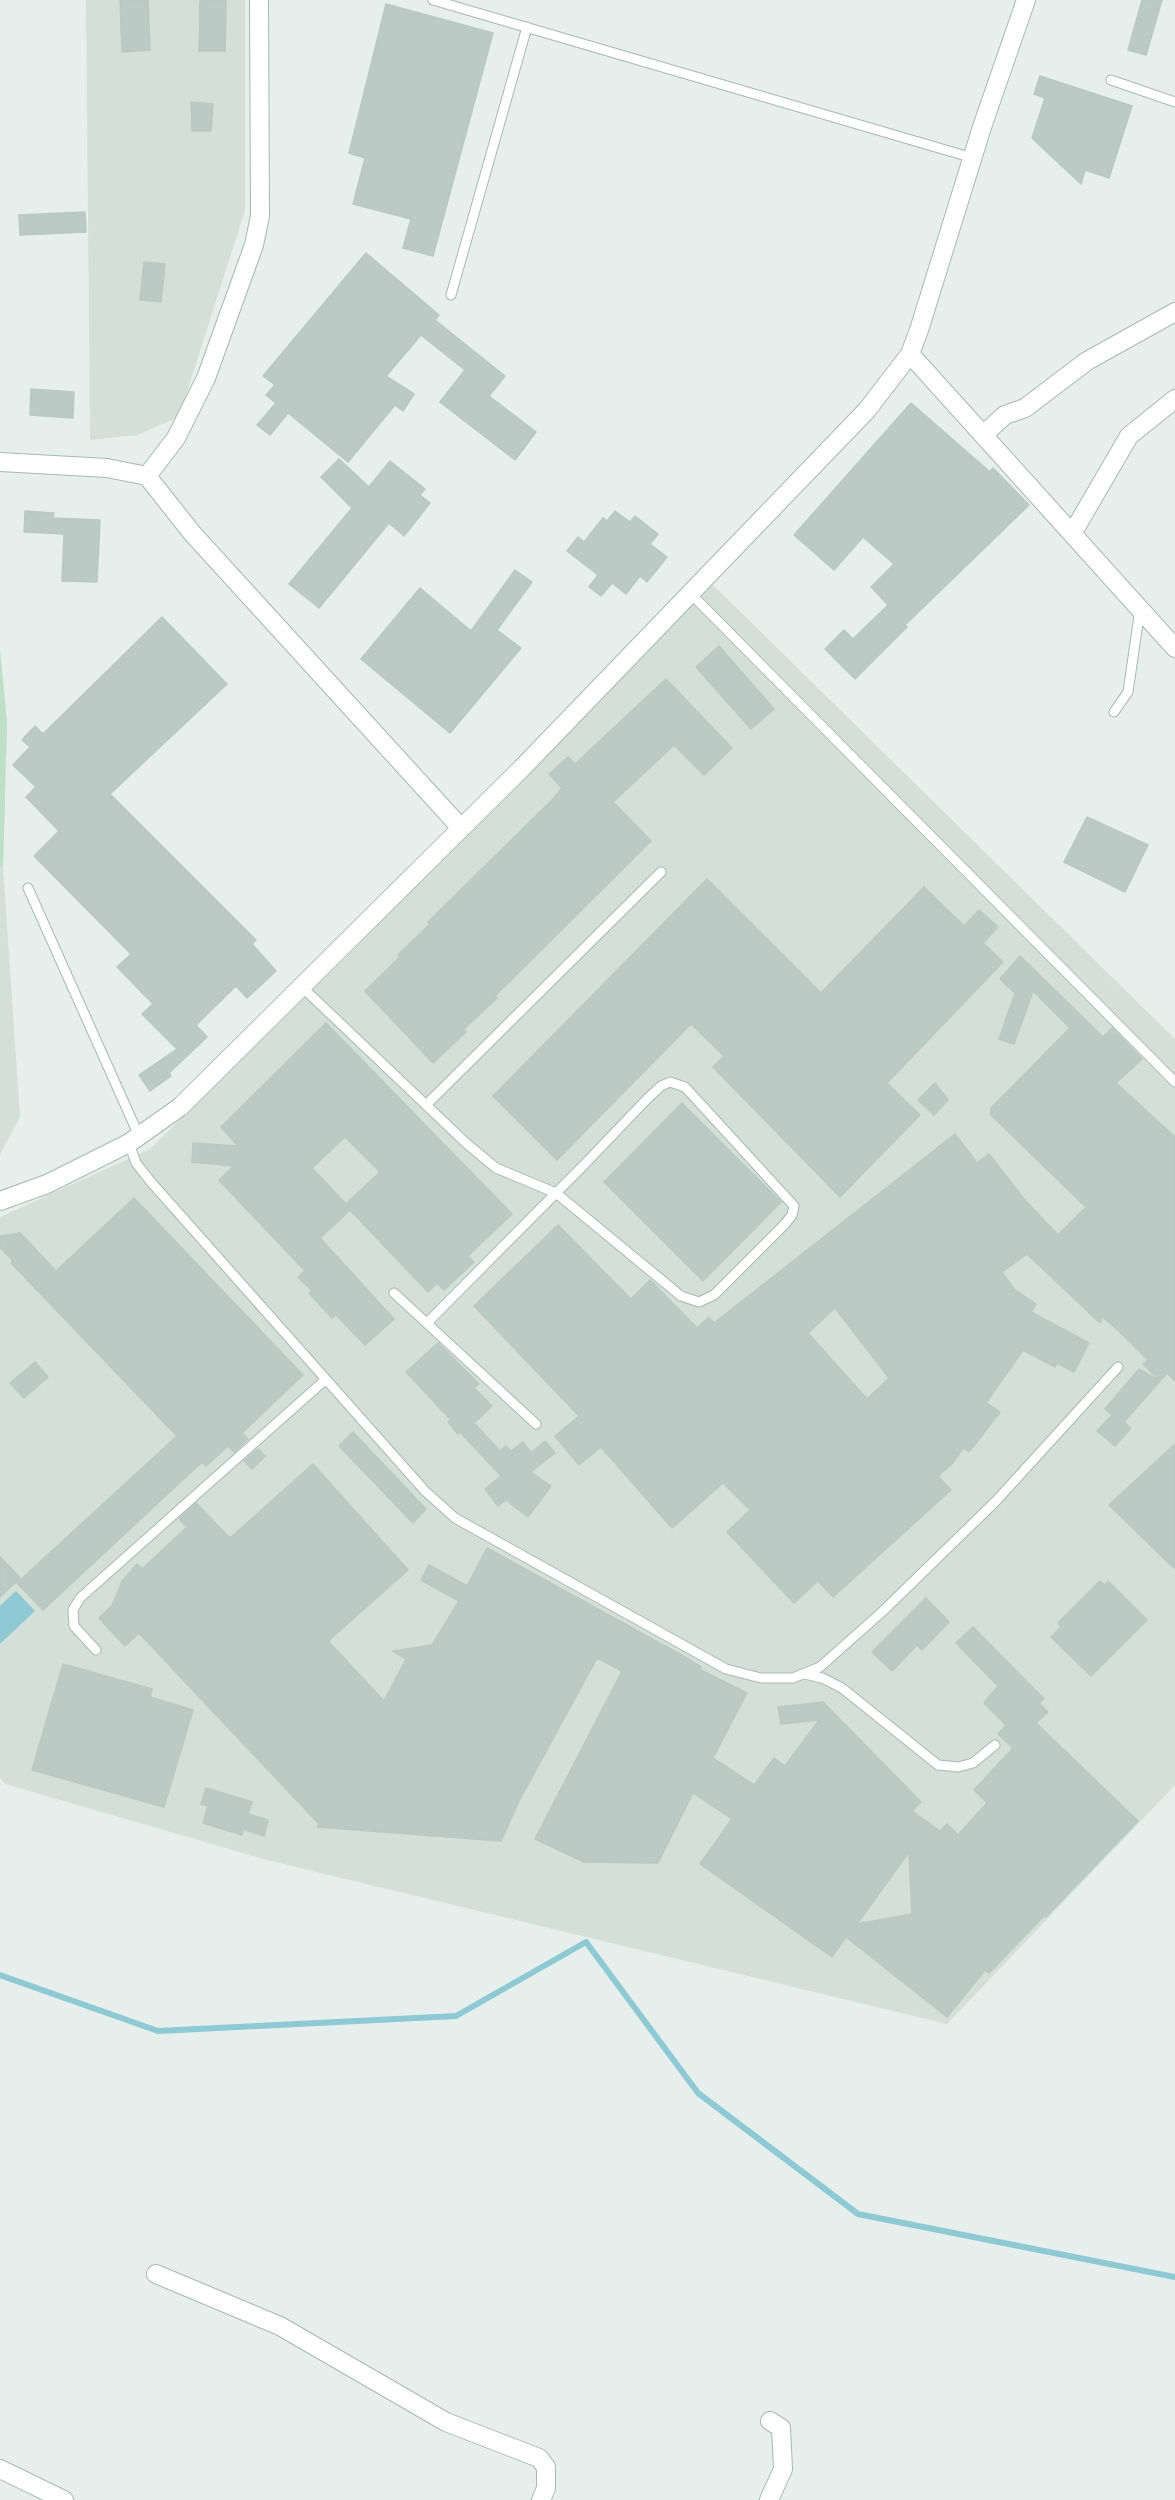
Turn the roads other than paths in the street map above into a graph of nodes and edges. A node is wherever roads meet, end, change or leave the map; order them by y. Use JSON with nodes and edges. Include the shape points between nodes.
{"nodes":[{"id":1,"x":259,"y":0,"type":"edge"},
{"id":2,"x":433,"y":0,"type":"edge"},
{"id":3,"x":1026,"y":0,"type":"edge"},
{"id":4,"x":527,"y":27,"type":"junction"},
{"id":5,"x":1111,"y":80,"type":"dead end"},
{"id":6,"x":1175,"y":102,"type":"edge"},
{"id":7,"x":973,"y":158,"type":"junction"},
{"id":8,"x":451,"y":295,"type":"dead end"},
{"id":9,"x":1175,"y":312,"type":"edge"},
{"id":10,"x":910,"y":354,"type":"junction"},
{"id":11,"x":1175,"y":399,"type":"edge"},
{"id":12,"x":983,"y":435,"type":"junction"},
{"id":13,"x":0,"y":462,"type":"edge"},
{"id":14,"x":147,"y":476,"type":"junction"},
{"id":15,"x":1072,"y":534,"type":"junction"},
{"id":16,"x":690,"y":593,"type":"junction"},
{"id":17,"x":1140,"y":609,"type":"junction"},
{"id":18,"x":1175,"y":648,"type":"edge"},
{"id":19,"x":1114,"y":712,"type":"dead end"},
{"id":20,"x":461,"y":828,"type":"junction"},
{"id":21,"x":661,"y":872,"type":"dead end"},
{"id":22,"x":28,"y":888,"type":"dead end"},
{"id":23,"x":301,"y":987,"type":"junction"},
{"id":24,"x":1175,"y":1082,"type":"edge"},
{"id":25,"x":426,"y":1104,"type":"junction"},
{"id":26,"x":134,"y":1139,"type":"junction"},
{"id":27,"x":556,"y":1193,"type":"junction"},
{"id":28,"x":0,"y":1201,"type":"edge"},
{"id":29,"x":394,"y":1293,"type":"dead end"},
{"id":30,"x":427,"y":1323,"type":"junction"},
{"id":31,"x":1118,"y":1367,"type":"dead end"},
{"id":32,"x":325,"y":1380,"type":"junction"},
{"id":33,"x":536,"y":1424,"type":"dead end"},
{"id":34,"x":96,"y":1650,"type":"dead end"},
{"id":35,"x":805,"y":1674,"type":"junction"},
{"id":36,"x":995,"y":1745,"type":"dead end"},
{"id":37,"x":156,"y":2274,"type":"dead end"},
{"id":38,"x":770,"y":2421,"type":"dead end"},
{"id":39,"x":0,"y":2469,"type":"edge"},
{"id":40,"x":64,"y":2500,"type":"edge"},
{"id":41,"x":541,"y":2500,"type":"edge"},
{"id":42,"x":769,"y":2500,"type":"edge"}],
"edges":[{"from":1,"to":14,"type":"street","via":[[260,216],[254,245],[206,378],[176,438]]},
{"from":2,"to":4,"type":"lane"},
{"from":3,"to":7,"type":"street"},
{"from":4,"to":7,"type":"lane"},
{"from":4,"to":8,"type":"lane"},
{"from":5,"to":6,"type":"lane"},
{"from":7,"to":10,"type":"street"},
{"from":9,"to":12,"type":"street","via":[[1087,361]]},
{"from":10,"to":12,"type":"street"},
{"from":10,"to":16,"type":"street","via":[[867,410]]},
{"from":11,"to":15,"type":"street","via":[[1129,436]]},
{"from":12,"to":15,"type":"street"},
{"from":13,"to":14,"type":"street","via":[[107,468]]},
{"from":14,"to":20,"type":"street","via":[[192,533]]},
{"from":15,"to":17,"type":"street"},
{"from":16,"to":20,"type":"street"},
{"from":16,"to":24,"type":"lane"},
{"from":17,"to":18,"type":"street"},
{"from":17,"to":19,"type":"lane","via":[[1128,692]]},
{"from":20,"to":23,"type":"street"},
{"from":21,"to":25,"type":"lane"},
{"from":22,"to":26,"type":"lane"},
{"from":23,"to":25,"type":"lane"},
{"from":23,"to":26,"type":"street","via":[[180,1107]]},
{"from":25,"to":27,"type":"lane","via":[[496,1168]]},
{"from":26,"to":28,"type":"street","via":[[47,1184]]},
{"from":26,"to":32,"type":"lane","via":[[136,1162],[151,1182]]},
{"from":27,"to":27,"type":"lane","via":[[654,1092],[670,1082],[685,1087],[794,1206],[785,1224],[714,1295],[699,1302],[681,1296]]},
{"from":27,"to":30,"type":"lane"},
{"from":29,"to":30,"type":"lane"},
{"from":30,"to":33,"type":"lane"},
{"from":31,"to":35,"type":"lane","via":[[883,1611],[820,1667]]},
{"from":32,"to":34,"type":"lane","via":[[81,1598],[73,1610],[74,1626]]},
{"from":32,"to":35,"type":"lane","via":[[455,1518],[726,1669],[761,1678]]},
{"from":35,"to":36,"type":"lane","via":[[842,1688],[938,1765],[958,1767],[973,1762]]},
{"from":37,"to":41,"type":"street","via":[[280,2326],[446,2422],[539,2458],[546,2467],[546,2488]]},
{"from":38,"to":42,"type":"street","via":[[781,2428],[783,2469]]},
{"from":39,"to":40,"type":"street"}]}
